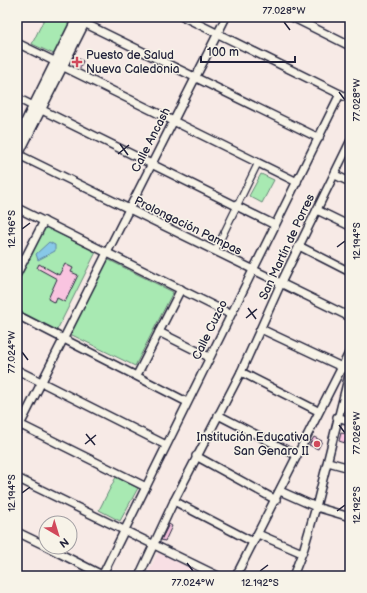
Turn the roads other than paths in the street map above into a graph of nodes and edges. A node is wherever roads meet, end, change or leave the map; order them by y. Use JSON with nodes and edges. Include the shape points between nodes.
{"nodes":[{"id":1,"x":184,"y":17,"type":"edge"},
{"id":2,"x":226,"y":17,"type":"edge"},
{"id":3,"x":292,"y":17,"type":"edge"},
{"id":4,"x":80,"y":18,"type":"edge"},
{"id":5,"x":218,"y":34,"type":"junction"},
{"id":6,"x":17,"y":43,"type":"edge"},
{"id":7,"x":350,"y":46,"type":"edge"},
{"id":8,"x":59,"y":64,"type":"junction"},
{"id":9,"x":195,"y":76,"type":"junction"},
{"id":10,"x":340,"y":94,"type":"junction"},
{"id":11,"x":17,"y":98,"type":"edge"},
{"id":12,"x":350,"y":99,"type":"edge"},
{"id":13,"x":37,"y":107,"type":"junction"},
{"id":14,"x":173,"y":121,"type":"junction"},
{"id":15,"x":319,"y":138,"type":"junction"},
{"id":16,"x":17,"y":140,"type":"edge"},
{"id":17,"x":350,"y":142,"type":"edge"},
{"id":18,"x":17,"y":155,"type":"edge"},
{"id":19,"x":258,"y":163,"type":"junction"},
{"id":20,"x":151,"y":165,"type":"junction"},
{"id":21,"x":334,"y":174,"type":"junction"},
{"id":22,"x":297,"y":182,"type":"junction"},
{"id":23,"x":350,"y":182,"type":"edge"},
{"id":24,"x":237,"y":206,"type":"junction"},
{"id":25,"x":17,"y":208,"type":"edge"},
{"id":26,"x":128,"y":209,"type":"junction"},
{"id":27,"x":317,"y":210,"type":"junction"},
{"id":28,"x":44,"y":221,"type":"junction"},
{"id":29,"x":275,"y":225,"type":"junction"},
{"id":30,"x":350,"y":226,"type":"edge"},
{"id":31,"x":299,"y":246,"type":"junction"},
{"id":32,"x":215,"y":251,"type":"junction"},
{"id":33,"x":106,"y":253,"type":"junction"},
{"id":34,"x":19,"y":264,"type":"edge"},
{"id":35,"x":252,"y":270,"type":"junction"},
{"id":36,"x":350,"y":272,"type":"edge"},
{"id":37,"x":17,"y":274,"type":"edge"},
{"id":38,"x":281,"y":283,"type":"junction"},
{"id":39,"x":181,"y":290,"type":"junction"},
{"id":40,"x":230,"y":314,"type":"junction"},
{"id":41,"x":17,"y":315,"type":"edge"},
{"id":42,"x":350,"y":317,"type":"edge"},
{"id":43,"x":261,"y":329,"type":"junction"},
{"id":44,"x":159,"y":332,"type":"junction"},
{"id":45,"x":63,"y":338,"type":"junction"},
{"id":46,"x":350,"y":350,"type":"edge"},
{"id":47,"x":209,"y":357,"type":"junction"},
{"id":48,"x":342,"y":367,"type":"junction"},
{"id":49,"x":17,"y":370,"type":"edge"},
{"id":50,"x":350,"y":371,"type":"edge"},
{"id":51,"x":241,"y":372,"type":"junction"},
{"id":52,"x":137,"y":375,"type":"junction"},
{"id":53,"x":41,"y":382,"type":"junction"},
{"id":54,"x":187,"y":402,"type":"junction"},
{"id":55,"x":318,"y":411,"type":"junction"},
{"id":56,"x":218,"y":415,"type":"junction"},
{"id":57,"x":337,"y":417,"type":"junction"},
{"id":58,"x":350,"y":421,"type":"edge"},
{"id":59,"x":18,"y":426,"type":"edge"},
{"id":60,"x":166,"y":444,"type":"junction"},
{"id":61,"x":296,"y":455,"type":"junction"},
{"id":62,"x":196,"y":456,"type":"junction"},
{"id":63,"x":328,"y":462,"type":"junction"},
{"id":64,"x":350,"y":468,"type":"edge"},
{"id":65,"x":17,"y":478,"type":"edge"},
{"id":66,"x":146,"y":487,"type":"junction"},
{"id":67,"x":280,"y":491,"type":"junction"},
{"id":68,"x":276,"y":500,"type":"junction"},
{"id":69,"x":174,"y":501,"type":"junction"},
{"id":70,"x":316,"y":507,"type":"junction"},
{"id":71,"x":350,"y":517,"type":"edge"},
{"id":72,"x":124,"y":531,"type":"junction"},
{"id":73,"x":17,"y":532,"type":"edge"},
{"id":74,"x":258,"y":534,"type":"junction"},
{"id":75,"x":38,"y":542,"type":"edge"},
{"id":76,"x":253,"y":542,"type":"junction"},
{"id":77,"x":153,"y":545,"type":"junction"},
{"id":78,"x":302,"y":553,"type":"junction"},
{"id":79,"x":63,"y":555,"type":"edge"},
{"id":80,"x":102,"y":575,"type":"edge"},
{"id":81,"x":139,"y":576,"type":"edge"},
{"id":82,"x":218,"y":576,"type":"edge"},
{"id":83,"x":236,"y":576,"type":"edge"},
{"id":84,"x":293,"y":576,"type":"edge"}],
"edges":[{"from":1,"to":5,"type":"street"},
{"from":2,"to":5,"type":"street","name":"Calle Ancash"},
{"from":3,"to":7,"type":"street"},
{"from":4,"to":8,"type":"street"},
{"from":4,"to":9,"type":"street"},
{"from":5,"to":9,"type":"street","name":"Calle Ancash"},
{"from":5,"to":10,"type":"street"},
{"from":6,"to":8,"type":"street"},
{"from":8,"to":13,"type":"street"},
{"from":8,"to":14,"type":"street"},
{"from":9,"to":14,"type":"street","name":"Calle Ancash"},
{"from":9,"to":15,"type":"street"},
{"from":10,"to":12,"type":"street"},
{"from":10,"to":15,"type":"street","name":"Calle Cuzco"},
{"from":11,"to":13,"type":"street"},
{"from":13,"to":16,"type":"street"},
{"from":13,"to":18,"type":"street"},
{"from":13,"to":20,"type":"street"},
{"from":14,"to":19,"type":"street"},
{"from":14,"to":20,"type":"street","name":"Calle Ancash"},
{"from":15,"to":22,"type":"street","name":"Calle Cuzco"},
{"from":17,"to":21,"type":"street","name":"San Martín de Porres"},
{"from":18,"to":26,"type":"street","name":"Prolongación Pampas"},
{"from":19,"to":22,"type":"street"},
{"from":19,"to":24,"type":"street"},
{"from":20,"to":24,"type":"street"},
{"from":20,"to":26,"type":"street","name":"Calle Ancash"},
{"from":21,"to":23,"type":"street"},
{"from":21,"to":27,"type":"street","name":"San Martín de Porres"},
{"from":22,"to":29,"type":"street","name":"Calle Cuzco"},
{"from":24,"to":29,"type":"street"},
{"from":24,"to":32,"type":"street"},
{"from":25,"to":28,"type":"street"},
{"from":26,"to":32,"type":"street","name":"Prolongación Pampas"},
{"from":26,"to":33,"type":"street","name":"Calle Ancash"},
{"from":27,"to":30,"type":"street"},
{"from":27,"to":31,"type":"street","name":"San Martín de Porres"},
{"from":28,"to":33,"type":"street"},
{"from":28,"to":34,"type":"street"},
{"from":29,"to":35,"type":"street","name":"Calle Cuzco"},
{"from":31,"to":36,"type":"street"},
{"from":31,"to":38,"type":"street","name":"San Martín de Porres"},
{"from":32,"to":35,"type":"street","name":"Prolongación Pampas"},
{"from":33,"to":39,"type":"street"},
{"from":33,"to":45,"type":"street","name":"Calle Ancash"},
{"from":34,"to":37,"type":"street"},
{"from":35,"to":38,"type":"street","name":"Prolongación Pampas"},
{"from":35,"to":40,"type":"street","name":"Calle Cuzco"},
{"from":38,"to":42,"type":"street","name":"Prolongación Pampas"},
{"from":38,"to":43,"type":"street","name":"San Martín de Porres"},
{"from":39,"to":40,"type":"street"},
{"from":39,"to":44,"type":"street"},
{"from":40,"to":47,"type":"street","name":"Calle Cuzco"},
{"from":41,"to":45,"type":"street"},
{"from":43,"to":48,"type":"street"},
{"from":43,"to":51,"type":"street","name":"San Martín de Porres"},
{"from":44,"to":47,"type":"street"},
{"from":44,"to":52,"type":"street"},
{"from":45,"to":52,"type":"street"},
{"from":45,"to":53,"type":"street","name":"Calle Ancash"},
{"from":46,"to":48,"type":"street"},
{"from":47,"to":54,"type":"street","name":"Calle Cuzco"},
{"from":48,"to":50,"type":"street"},
{"from":48,"to":55,"type":"street"},
{"from":49,"to":53,"type":"street"},
{"from":50,"to":57,"type":"street"},
{"from":51,"to":55,"type":"street"},
{"from":51,"to":56,"type":"street","name":"San Martín de Porres"},
{"from":52,"to":54,"type":"street"},
{"from":53,"to":59,"type":"street","name":"Calle Ancash"},
{"from":53,"to":60,"type":"street"},
{"from":54,"to":60,"type":"street","name":"Calle Cuzco"},
{"from":55,"to":61,"type":"street"},
{"from":56,"to":61,"type":"street"},
{"from":56,"to":62,"type":"street","name":"San Martín de Porres"},
{"from":57,"to":58,"type":"street"},
{"from":57,"to":63,"type":"street"},
{"from":59,"to":66,"type":"street"},
{"from":60,"to":66,"type":"street","name":"Calle Cuzco"},
{"from":61,"to":67,"type":"street"},
{"from":62,"to":68,"type":"street"},
{"from":62,"to":69,"type":"street","name":"San Martín de Porres"},
{"from":63,"to":64,"type":"street"},
{"from":63,"to":70,"type":"street"},
{"from":65,"to":72,"type":"street"},
{"from":66,"to":72,"type":"street","name":"Calle Cuzco"},
{"from":67,"to":68,"type":"street"},
{"from":67,"to":70,"type":"street"},
{"from":68,"to":74,"type":"street"},
{"from":69,"to":76,"type":"street"},
{"from":69,"to":77,"type":"street","name":"San Martín de Porres"},
{"from":70,"to":71,"type":"street"},
{"from":70,"to":78,"type":"street"},
{"from":72,"to":77,"type":"street"},
{"from":72,"to":80,"type":"street","name":"Calle Cuzco"},
{"from":73,"to":75,"type":"street"},
{"from":74,"to":76,"type":"street"},
{"from":74,"to":78,"type":"street"},
{"from":76,"to":83,"type":"street"},
{"from":77,"to":81,"type":"street","name":"San Martín de Porres"},
{"from":77,"to":82,"type":"street"},
{"from":78,"to":84,"type":"street"},
{"from":79,"to":80,"type":"street"}]}
